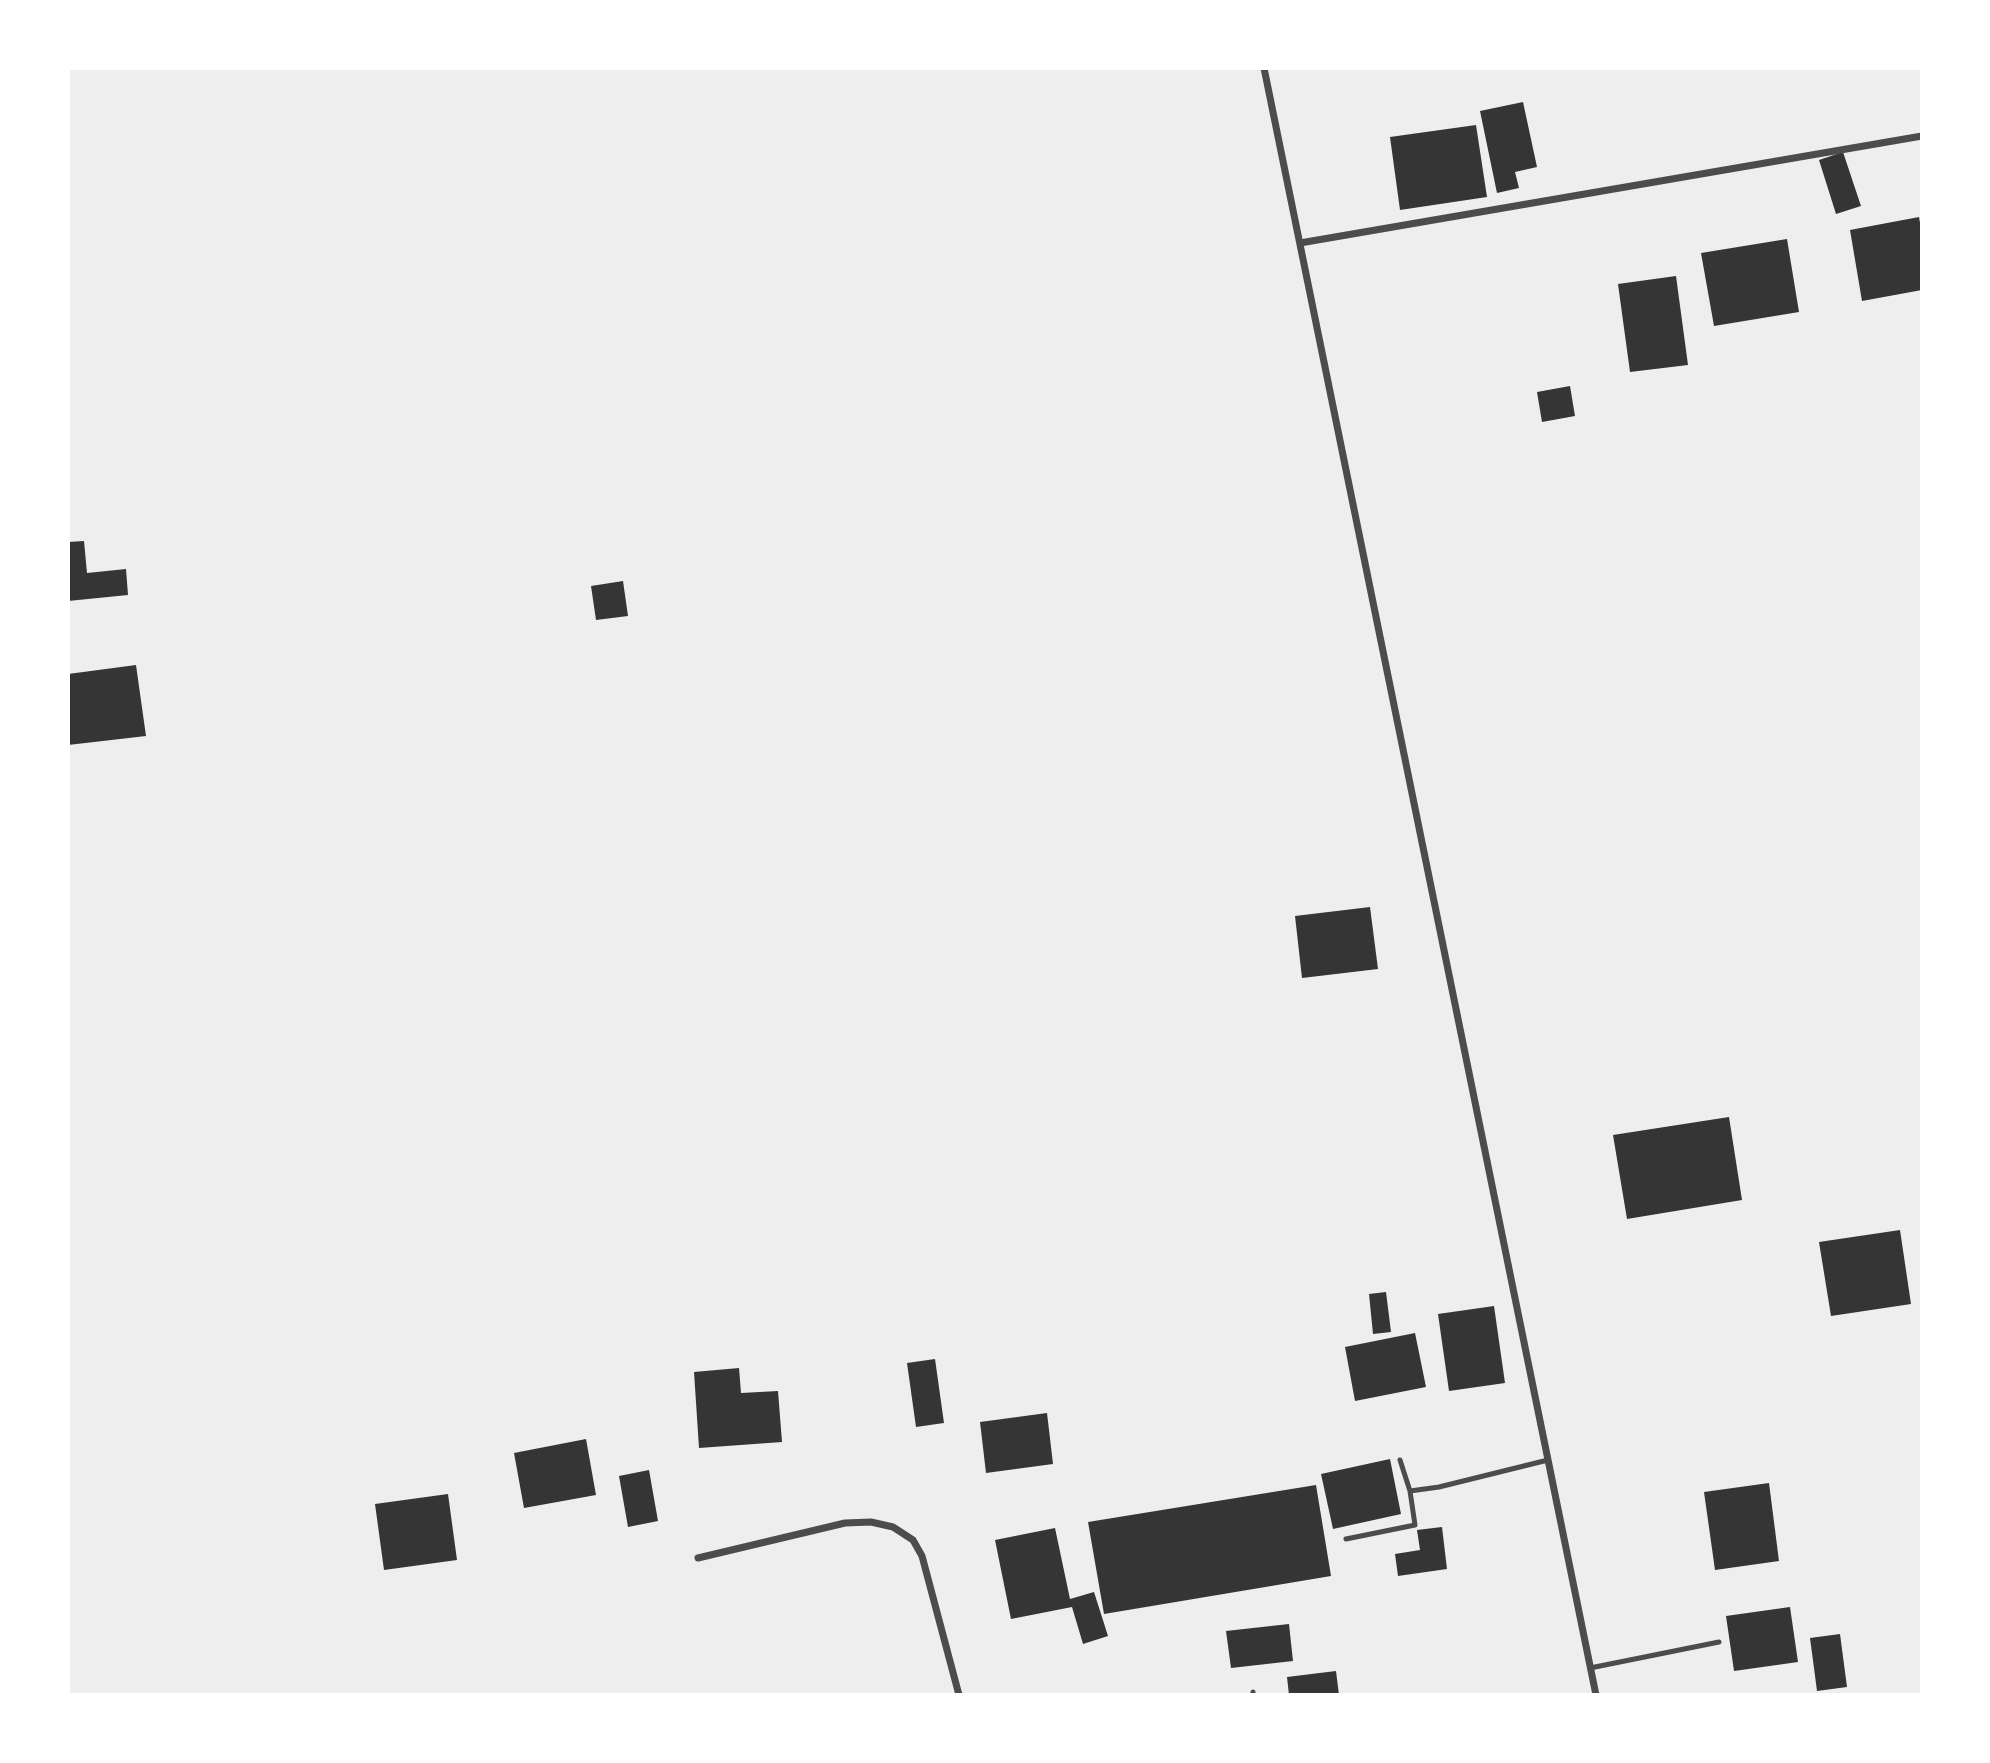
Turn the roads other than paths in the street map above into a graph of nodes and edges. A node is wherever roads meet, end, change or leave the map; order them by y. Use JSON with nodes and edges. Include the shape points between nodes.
{"nodes":[{"id":1,"x":1264,"y":68,"type":"edge"},
{"id":2,"x":1922,"y":136,"type":"edge"},
{"id":3,"x":1300,"y":243,"type":"junction"},
{"id":4,"x":1400,"y":1460,"type":"dead end"},
{"id":5,"x":1548,"y":1460,"type":"junction"},
{"id":6,"x":1410,"y":1492,"type":"junction"},
{"id":7,"x":1346,"y":1539,"type":"dead end"},
{"id":8,"x":698,"y":1558,"type":"dead end"},
{"id":9,"x":1719,"y":1642,"type":"dead end"},
{"id":10,"x":1590,"y":1668,"type":"junction"},
{"id":11,"x":958,"y":1695,"type":"edge"},
{"id":12,"x":1596,"y":1695,"type":"edge"}],
"edges":[{"from":1,"to":3,"type":"street"},
{"from":2,"to":3,"type":"street"},
{"from":3,"to":5,"type":"street"},
{"from":4,"to":6,"type":"lane"},
{"from":5,"to":6,"type":"lane"},
{"from":5,"to":10,"type":"street"},
{"from":6,"to":7,"type":"lane","via":[[1415,1525]]},
{"from":8,"to":11,"type":"street","via":[[845,1523],[893,1527],[913,1540],[922,1556]]},
{"from":9,"to":10,"type":"lane"},
{"from":10,"to":12,"type":"street"}]}
